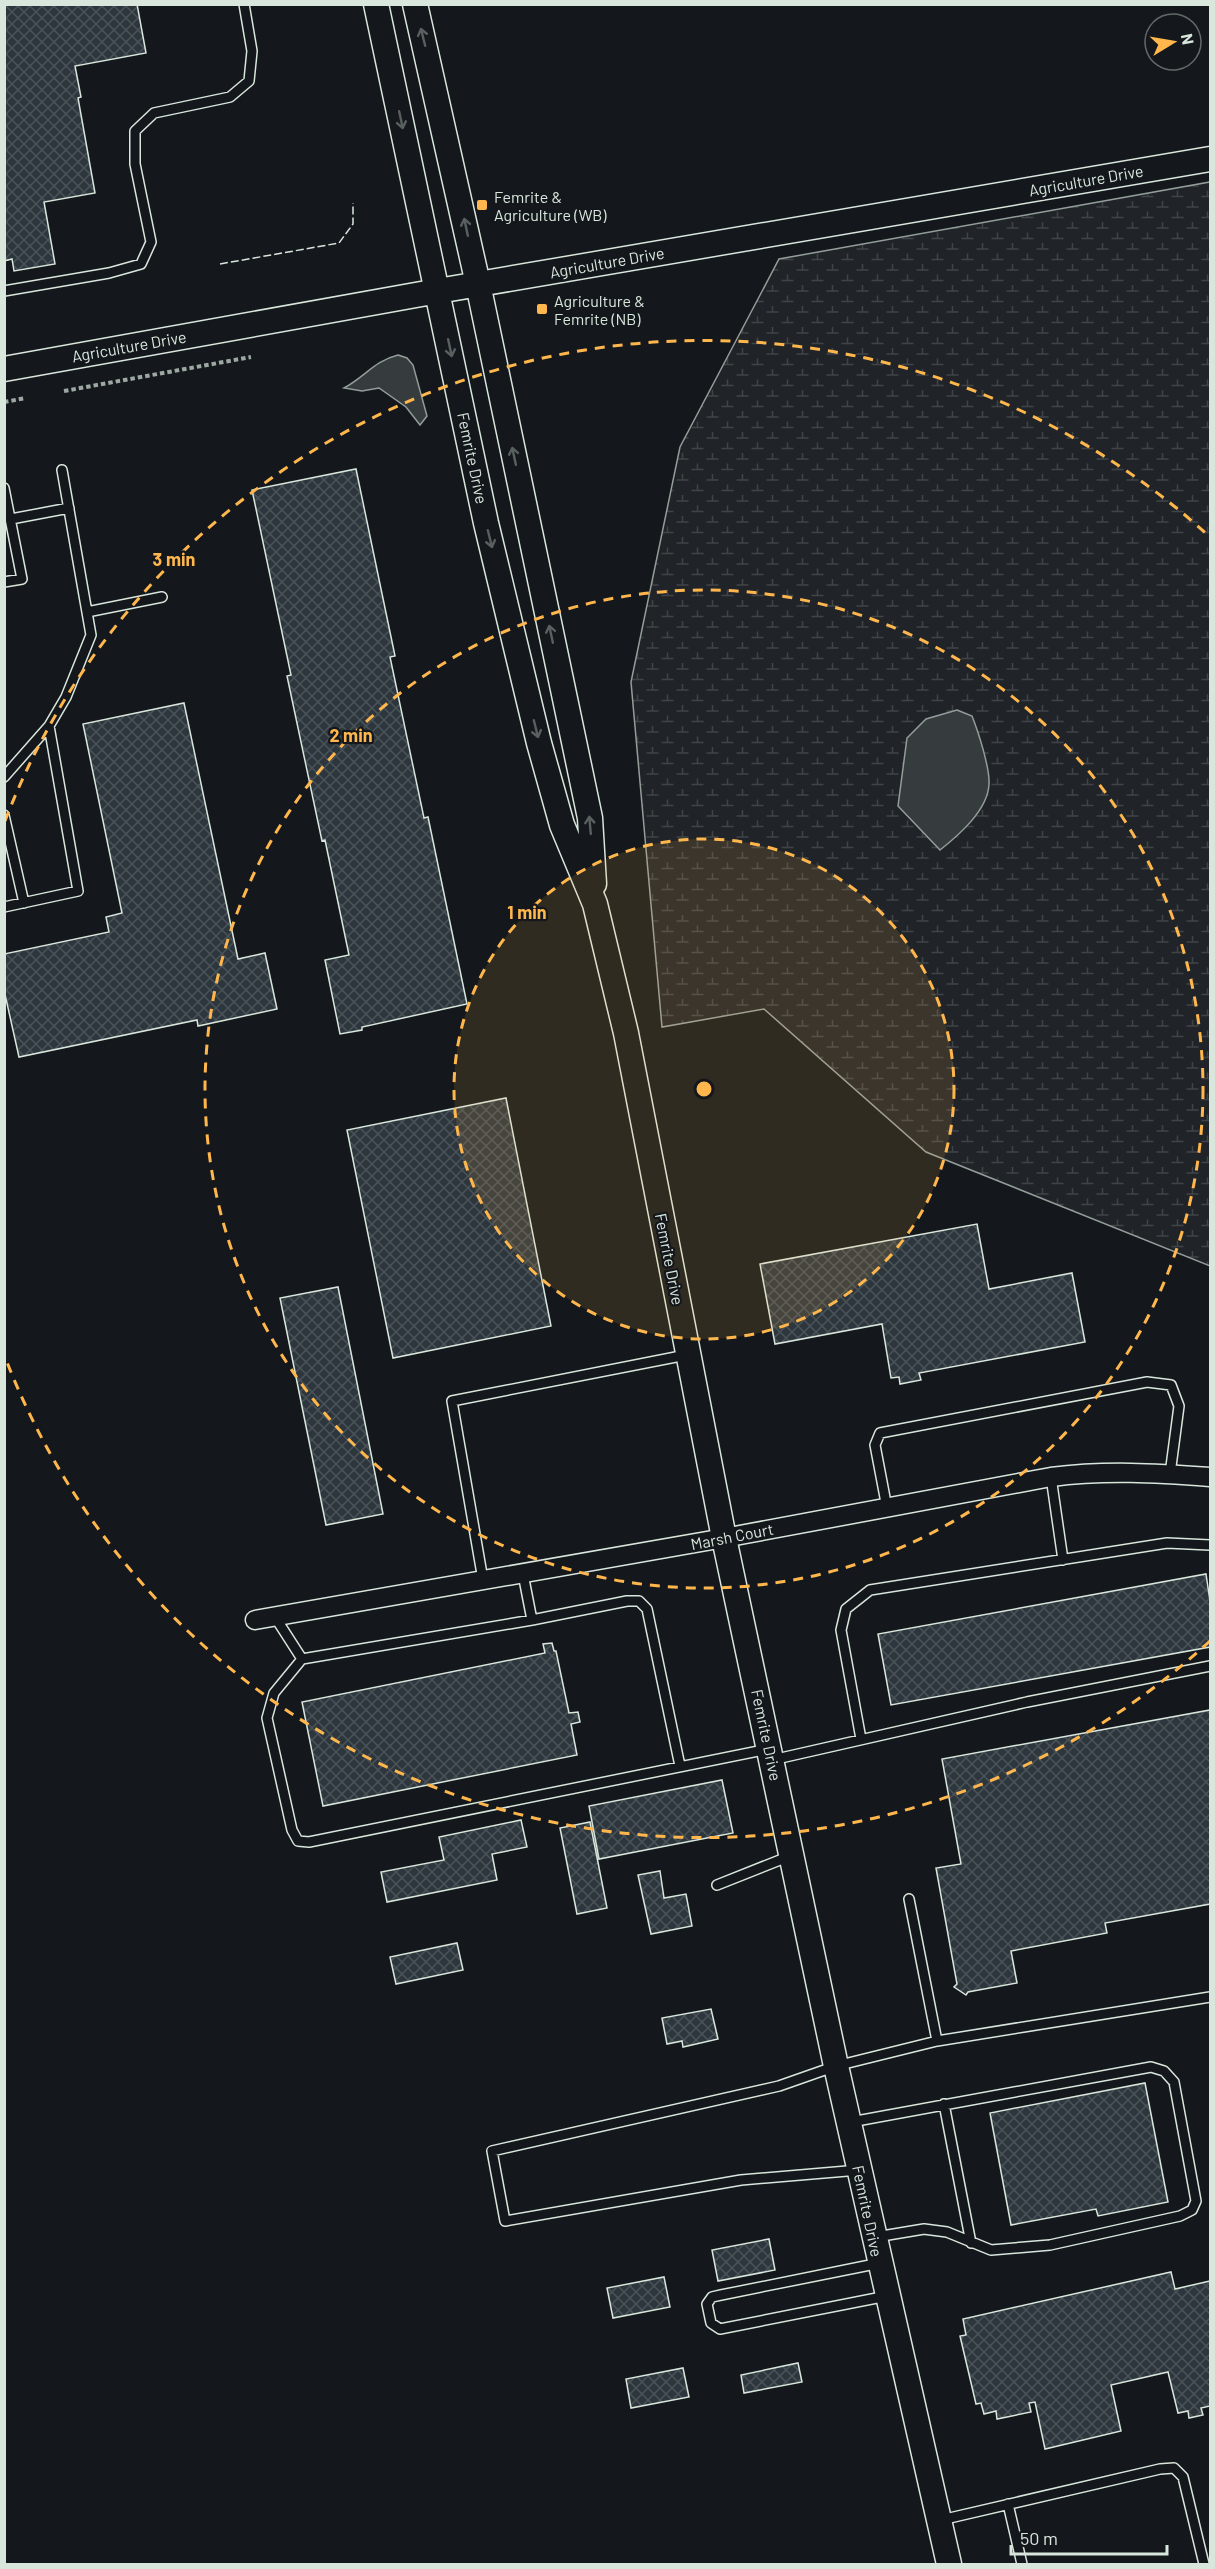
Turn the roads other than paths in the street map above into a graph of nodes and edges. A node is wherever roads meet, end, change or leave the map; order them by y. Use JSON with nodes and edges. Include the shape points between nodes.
{"nodes":[{"id":1,"x":244,"y":4,"type":"edge"},
{"id":2,"x":376,"y":4,"type":"edge"},
{"id":3,"x":415,"y":4,"type":"edge"},
{"id":4,"x":1210,"y":159,"type":"edge"},
{"id":5,"x":478,"y":284,"type":"junction"},
{"id":6,"x":4,"y":291,"type":"edge"},
{"id":7,"x":438,"y":291,"type":"junction"},
{"id":8,"x":4,"y":369,"type":"edge"},
{"id":9,"x":62,"y":470,"type":"dead end"},
{"id":10,"x":4,"y":488,"type":"edge"},
{"id":11,"x":69,"y":508,"type":"junction"},
{"id":12,"x":11,"y":519,"type":"junction"},
{"id":13,"x":4,"y":582,"type":"edge"},
{"id":14,"x":162,"y":597,"type":"dead end"},
{"id":15,"x":87,"y":612,"type":"junction"},
{"id":16,"x":49,"y":726,"type":"junction"},
{"id":17,"x":4,"y":777,"type":"edge"},
{"id":18,"x":4,"y":815,"type":"edge"},
{"id":19,"x":24,"y":903,"type":"junction"},
{"id":20,"x":595,"y":904,"type":"junction"},
{"id":21,"x":4,"y":907,"type":"edge"},
{"id":22,"x":689,"y":1354,"type":"junction"},
{"id":23,"x":1170,"y":1474,"type":"junction"},
{"id":24,"x":1051,"y":1477,"type":"junction"},
{"id":25,"x":1210,"y":1477,"type":"edge"},
{"id":26,"x":887,"y":1508,"type":"junction"},
{"id":27,"x":724,"y":1538,"type":"junction"},
{"id":28,"x":1210,"y":1545,"type":"edge"},
{"id":29,"x":1063,"y":1560,"type":"junction"},
{"id":30,"x":523,"y":1574,"type":"junction"},
{"id":31,"x":483,"y":1580,"type":"junction"},
{"id":32,"x":274,"y":1617,"type":"junction"},
{"id":33,"x":255,"y":1620,"type":"dead end"},
{"id":34,"x":532,"y":1620,"type":"junction"},
{"id":35,"x":302,"y":1659,"type":"junction"},
{"id":36,"x":1210,"y":1666,"type":"edge"},
{"id":37,"x":861,"y":1739,"type":"junction"},
{"id":38,"x":771,"y":1754,"type":"junction"},
{"id":39,"x":680,"y":1766,"type":"junction"},
{"id":40,"x":792,"y":1856,"type":"junction"},
{"id":41,"x":717,"y":1885,"type":"dead end"},
{"id":42,"x":909,"y":1899,"type":"dead end"},
{"id":43,"x":1210,"y":1997,"type":"edge"},
{"id":44,"x":937,"y":2041,"type":"junction"},
{"id":45,"x":836,"y":2066,"type":"junction"},
{"id":46,"x":944,"y":2104,"type":"junction"},
{"id":47,"x":848,"y":2123,"type":"junction"},
{"id":48,"x":859,"y":2170,"type":"junction"},
{"id":49,"x":874,"y":2237,"type":"junction"},
{"id":50,"x":971,"y":2243,"type":"junction"},
{"id":51,"x":880,"y":2264,"type":"junction"},
{"id":52,"x":887,"y":2296,"type":"junction"},
{"id":53,"x":1008,"y":2504,"type":"junction"},
{"id":54,"x":938,"y":2520,"type":"junction"},
{"id":55,"x":949,"y":2565,"type":"edge"},
{"id":56,"x":1022,"y":2565,"type":"edge"},
{"id":57,"x":1204,"y":2565,"type":"edge"}],
"edges":[{"from":1,"to":6,"type":"lane","via":[[252,51],[249,81],[230,97],[154,113],[135,131],[135,164],[151,242],[141,264]]},
{"from":2,"to":7,"type":"street","name":"Femrite Drive","one_way":true},
{"from":5,"to":3,"type":"street","name":"Femrite Drive","one_way":true},
{"from":4,"to":5,"type":"street","name":"Agriculture Drive"},
{"from":5,"to":7,"type":"street","name":"Agriculture Drive"},
{"from":20,"to":5,"type":"street","name":"Femrite Drive","one_way":true,"via":[[590,818]]},
{"from":7,"to":8,"type":"street","name":"Agriculture Drive"},
{"from":7,"to":20,"type":"street","name":"Femrite Drive","one_way":true,"via":[[486,523],[539,742],[562,825]]},
{"from":9,"to":11,"type":"lane"},
{"from":10,"to":12,"type":"lane"},
{"from":11,"to":12,"type":"lane"},
{"from":11,"to":15,"type":"lane"},
{"from":12,"to":13,"type":"lane","via":[[22,579]]},
{"from":14,"to":15,"type":"lane"},
{"from":15,"to":16,"type":"lane","via":[[91,635],[66,698]]},
{"from":16,"to":17,"type":"lane"},
{"from":16,"to":19,"type":"lane","via":[[78,891]]},
{"from":18,"to":19,"type":"lane"},
{"from":19,"to":21,"type":"lane"},
{"from":20,"to":22,"type":"street","name":"Femrite Drive","via":[[626,1033]]},
{"from":22,"to":27,"type":"street","name":"Femrite Drive"},
{"from":22,"to":31,"type":"lane","via":[[452,1401]]},
{"from":23,"to":24,"type":"street","name":"Marsh Court","via":[[1092,1472]]},
{"from":23,"to":25,"type":"street","name":"Marsh Court"},
{"from":23,"to":26,"type":"lane","via":[[1179,1406],[1171,1385],[1147,1382],[880,1433],[874,1445]]},
{"from":24,"to":26,"type":"street","name":"Marsh Court"},
{"from":24,"to":29,"type":"lane"},
{"from":26,"to":27,"type":"street","name":"Marsh Court"},
{"from":27,"to":30,"type":"street","name":"Marsh Court"},
{"from":27,"to":38,"type":"street","name":"Femrite Drive"},
{"from":28,"to":29,"type":"lane","via":[[1167,1543]]},
{"from":29,"to":37,"type":"lane","via":[[870,1590],[846,1609],[841,1630]]},
{"from":30,"to":31,"type":"street","name":"Marsh Court"},
{"from":30,"to":34,"type":"lane"},
{"from":31,"to":32,"type":"street","name":"Marsh Court"},
{"from":32,"to":33,"type":"street","name":"Marsh Court"},
{"from":32,"to":35,"type":"lane"},
{"from":34,"to":35,"type":"lane"},
{"from":34,"to":39,"type":"lane","via":[[627,1600],[639,1601],[647,1609]]},
{"from":35,"to":39,"type":"lane","via":[[274,1693],[267,1718],[292,1830],[298,1841],[309,1842]]},
{"from":36,"to":37,"type":"lane"},
{"from":37,"to":38,"type":"lane"},
{"from":38,"to":39,"type":"lane"},
{"from":38,"to":40,"type":"street","name":"Femrite Drive"},
{"from":40,"to":41,"type":"lane"},
{"from":40,"to":45,"type":"street","name":"Femrite Drive"},
{"from":42,"to":44,"type":"lane"},
{"from":43,"to":44,"type":"lane"},
{"from":44,"to":45,"type":"lane"},
{"from":45,"to":47,"type":"street","name":"Femrite Drive"},
{"from":45,"to":48,"type":"lane","via":[[779,2086],[492,2151],[506,2221],[741,2180]]},
{"from":46,"to":47,"type":"lane"},
{"from":46,"to":50,"type":"lane"},
{"from":46,"to":50,"type":"lane","via":[[1151,2067],[1164,2071],[1174,2082],[1196,2201],[1192,2210],[1050,2246],[991,2250]]},
{"from":47,"to":48,"type":"street","name":"Femrite Drive"},
{"from":48,"to":49,"type":"street","name":"Femrite Drive"},
{"from":49,"to":50,"type":"lane","via":[[924,2229],[947,2232]]},
{"from":49,"to":51,"type":"street","name":"Femrite Drive"},
{"from":51,"to":52,"type":"street","name":"Femrite Drive"},
{"from":51,"to":52,"type":"lane","via":[[712,2297],[707,2304],[709,2314],[711,2323],[720,2329]]},
{"from":52,"to":54,"type":"street","name":"Femrite Drive"},
{"from":53,"to":54,"type":"lane"},
{"from":53,"to":56,"type":"lane"},
{"from":53,"to":57,"type":"lane","via":[[1174,2468],[1183,2477]]},
{"from":54,"to":55,"type":"street","name":"Femrite Drive"}]}
